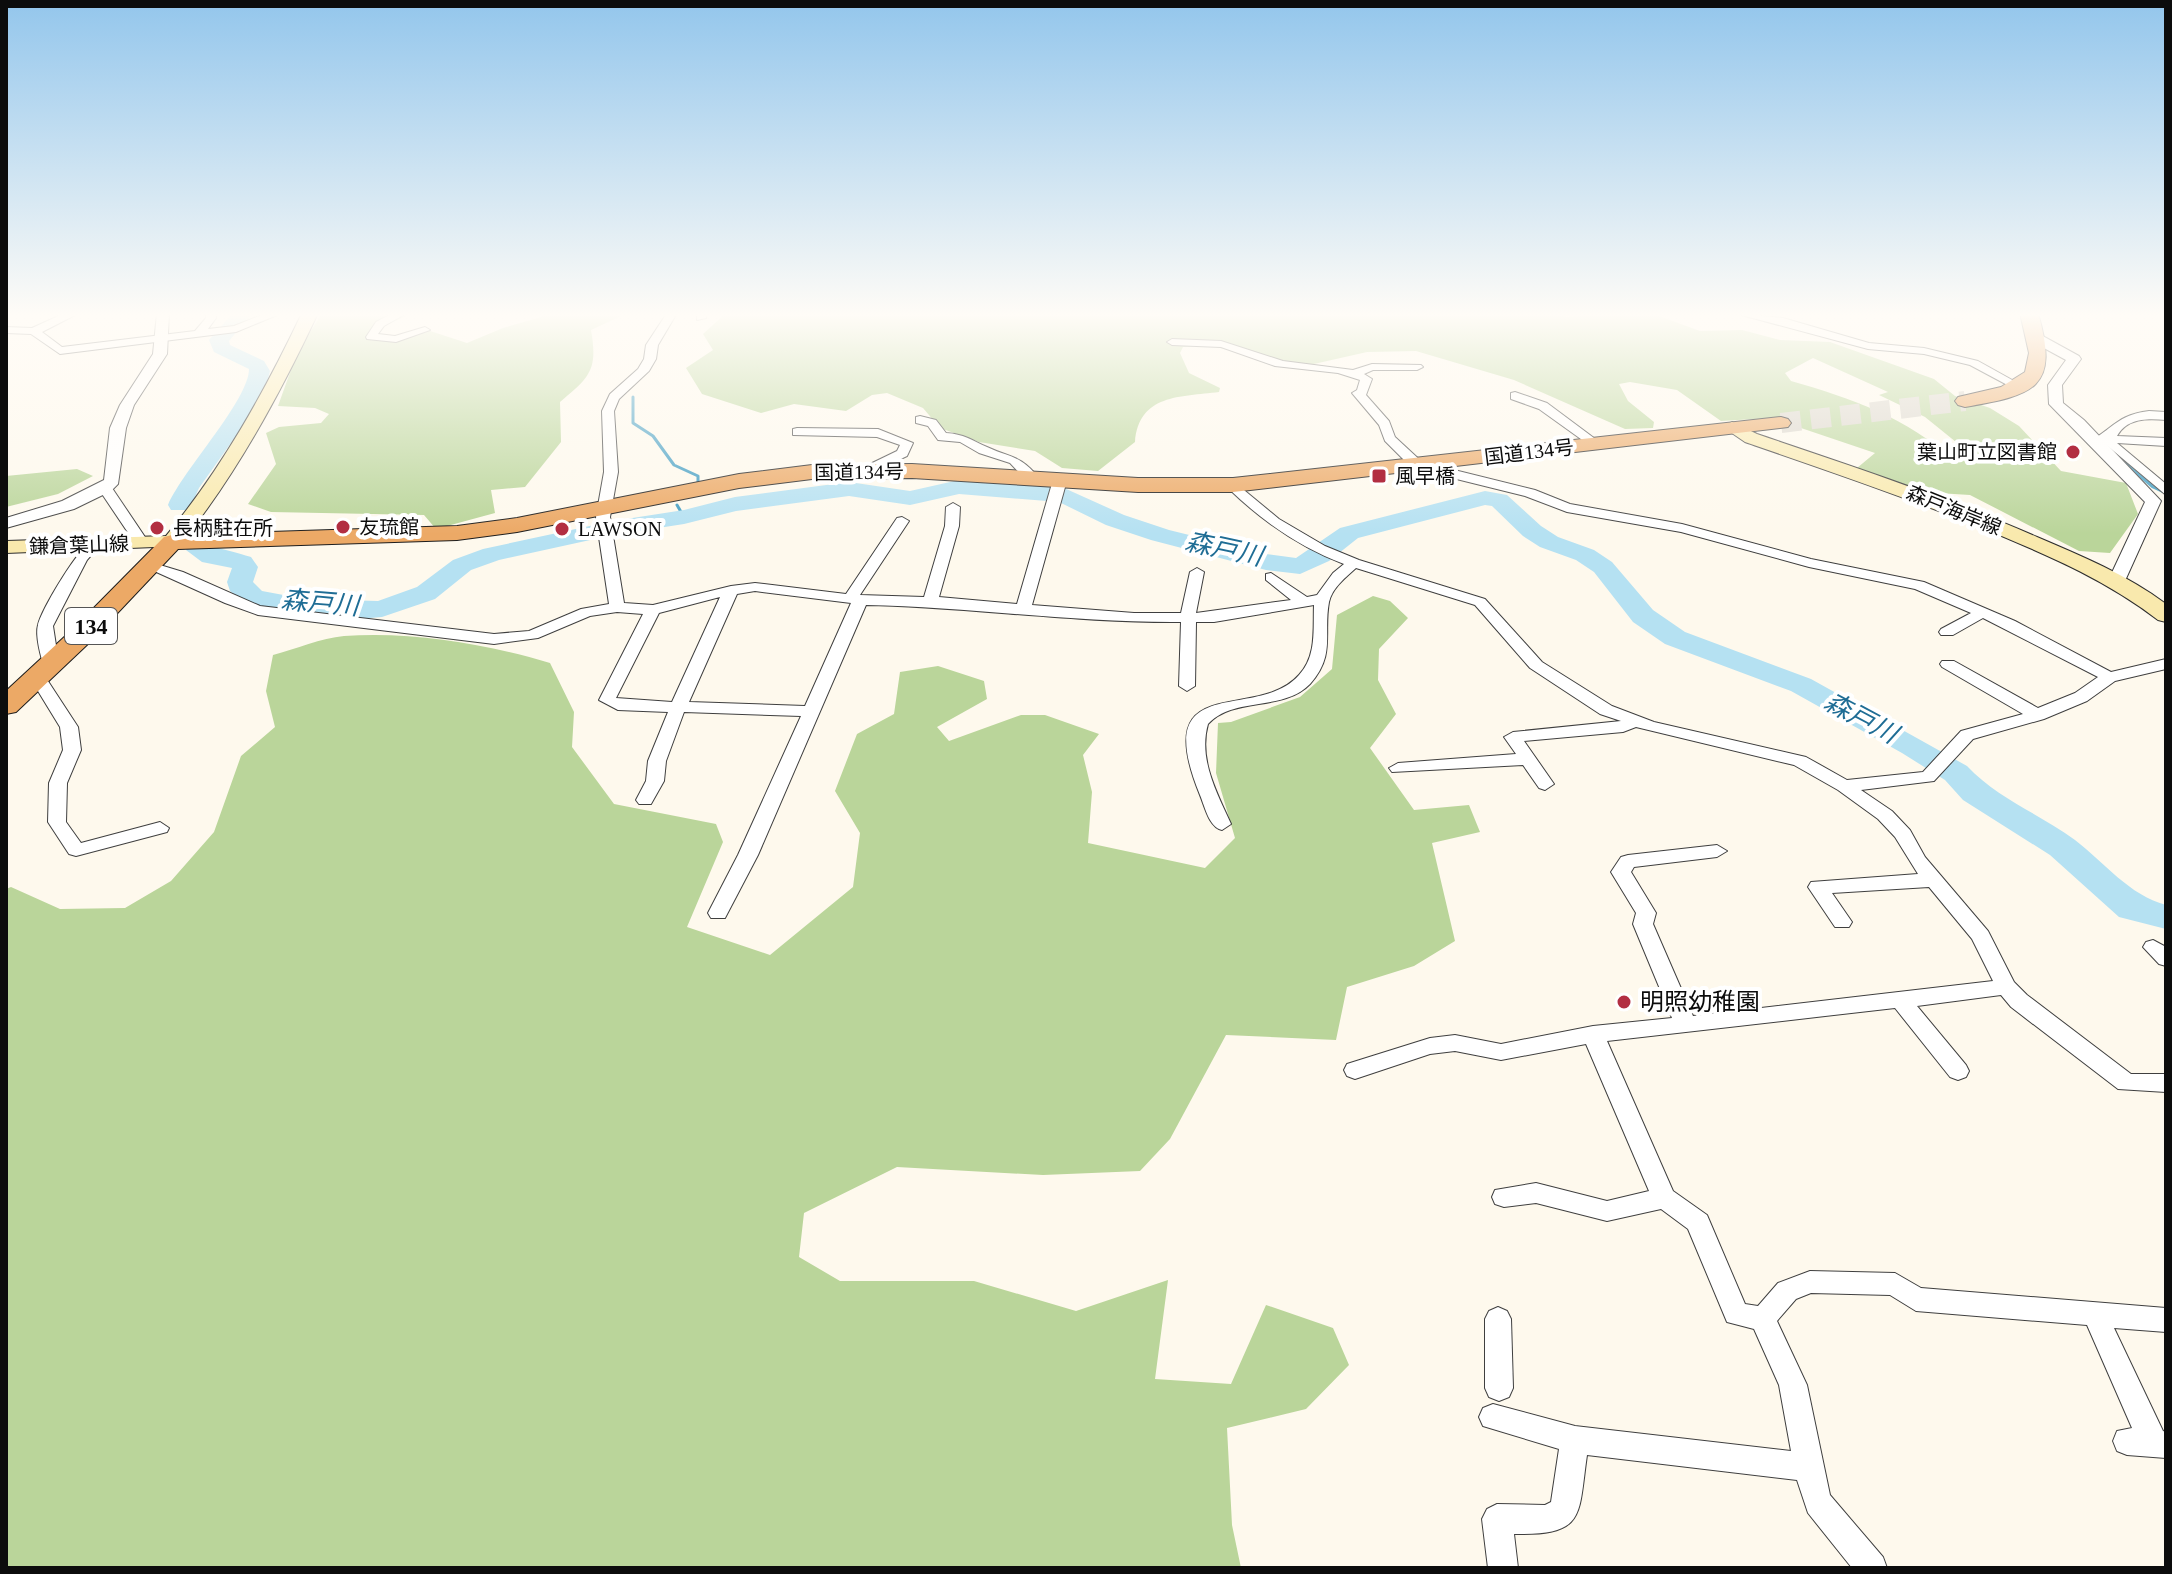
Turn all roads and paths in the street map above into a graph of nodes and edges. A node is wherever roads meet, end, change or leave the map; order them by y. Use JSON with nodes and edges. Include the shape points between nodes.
{"nodes":[{"id":1,"x":140,"y":386,"type":"edge"},
{"id":2,"x":273,"y":386,"type":"edge"},
{"id":3,"x":626,"y":386,"type":"edge"},
{"id":4,"x":1364,"y":386,"type":"edge"},
{"id":5,"x":2015,"y":386,"type":"edge"},
{"id":6,"x":2055,"y":386,"type":"edge"},
{"id":7,"x":1515,"y":396,"type":"dead end"},
{"id":8,"x":1965,"y":401,"type":"tunnel mouth"},
{"id":9,"x":2166,"y":416,"type":"edge"},
{"id":10,"x":920,"y":420,"type":"dead end"},
{"id":11,"x":1781,"y":423,"type":"tunnel mouth"},
{"id":12,"x":1732,"y":427,"type":"junction"},
{"id":13,"x":797,"y":432,"type":"dead end"},
{"id":14,"x":2089,"y":433,"type":"junction"},
{"id":15,"x":2107,"y":438,"type":"junction"},
{"id":16,"x":2166,"y":442,"type":"edge"},
{"id":17,"x":1596,"y":444,"type":"junction"},
{"id":18,"x":1417,"y":465,"type":"junction"},
{"id":19,"x":871,"y":469,"type":"junction"},
{"id":20,"x":1033,"y":479,"type":"junction"},
{"id":21,"x":1233,"y":485,"type":"junction"},
{"id":22,"x":105,"y":488,"type":"junction"},
{"id":23,"x":1056,"y":491,"type":"junction"},
{"id":24,"x":2166,"y":491,"type":"edge"},
{"id":25,"x":953,"y":507,"type":"dead end"},
{"id":26,"x":902,"y":521,"type":"dead end"},
{"id":27,"x":605,"y":522,"type":"junction"},
{"id":28,"x":6,"y":523,"type":"edge"},
{"id":29,"x":172,"y":542,"type":"junction"},
{"id":30,"x":93,"y":545,"type":"junction"},
{"id":31,"x":6,"y":547,"type":"edge"},
{"id":32,"x":146,"y":554,"type":"junction"},
{"id":33,"x":1354,"y":563,"type":"junction"},
{"id":34,"x":1197,"y":572,"type":"dead end"},
{"id":35,"x":1271,"y":577,"type":"dead end"},
{"id":36,"x":2118,"y":579,"type":"junction"},
{"id":37,"x":731,"y":590,"type":"junction"},
{"id":38,"x":856,"y":599,"type":"junction"},
{"id":39,"x":1313,"y":601,"type":"junction"},
{"id":40,"x":930,"y":602,"type":"junction"},
{"id":41,"x":617,"y":607,"type":"junction"},
{"id":42,"x":1023,"y":609,"type":"junction"},
{"id":43,"x":653,"y":610,"type":"junction"},
{"id":44,"x":1983,"y":612,"type":"junction"},
{"id":45,"x":2166,"y":615,"type":"edge"},
{"id":46,"x":1189,"y":618,"type":"junction"},
{"id":47,"x":1947,"y":632,"type":"dead end"},
{"id":48,"x":1948,"y":664,"type":"dead end"},
{"id":49,"x":2166,"y":664,"type":"edge"},
{"id":50,"x":45,"y":671,"type":"junction"},
{"id":51,"x":2109,"y":677,"type":"junction"},
{"id":52,"x":1187,"y":686,"type":"dead end"},
{"id":53,"x":6,"y":706,"type":"edge"},
{"id":54,"x":678,"y":707,"type":"junction"},
{"id":55,"x":810,"y":711,"type":"junction"},
{"id":56,"x":2038,"y":715,"type":"junction"},
{"id":57,"x":1634,"y":721,"type":"junction"},
{"id":58,"x":1527,"y":759,"type":"junction"},
{"id":59,"x":1398,"y":768,"type":"dead end"},
{"id":60,"x":1545,"y":784,"type":"dead end"},
{"id":61,"x":1844,"y":786,"type":"junction"},
{"id":62,"x":645,"y":800,"type":"dead end"},
{"id":63,"x":1222,"y":824,"type":"dead end"},
{"id":64,"x":160,"y":828,"type":"dead end"},
{"id":65,"x":1717,"y":851,"type":"dead end"},
{"id":66,"x":1932,"y":880,"type":"junction"},
{"id":67,"x":718,"y":913,"type":"dead end"},
{"id":68,"x":1842,"y":922,"type":"dead end"},
{"id":69,"x":2006,"y":987,"type":"junction"},
{"id":70,"x":1900,"y":1000,"type":"junction"},
{"id":71,"x":1686,"y":1025,"type":"junction"},
{"id":72,"x":1593,"y":1034,"type":"junction"},
{"id":73,"x":1355,"y":1070,"type":"dead end"},
{"id":74,"x":1958,"y":1071,"type":"dead end"},
{"id":75,"x":2166,"y":1083,"type":"edge"},
{"id":76,"x":1504,"y":1197,"type":"dead end"},
{"id":77,"x":1664,"y":1198,"type":"junction"},
{"id":78,"x":2094,"y":1312,"type":"junction"},
{"id":79,"x":1498,"y":1319,"type":"dead end"},
{"id":80,"x":1763,"y":1319,"type":"junction"},
{"id":81,"x":2166,"y":1320,"type":"edge"},
{"id":82,"x":1499,"y":1388,"type":"dead end"},
{"id":83,"x":1493,"y":1417,"type":"dead end"},
{"id":84,"x":1575,"y":1440,"type":"junction"},
{"id":85,"x":2149,"y":1444,"type":"edge"},
{"id":86,"x":1808,"y":1467,"type":"junction"},
{"id":87,"x":1503,"y":1568,"type":"edge"},
{"id":88,"x":1872,"y":1568,"type":"edge"}],
"edges":[{"from":1,"to":22,"type":"street","via":[[123,413],[114,474]]},
{"from":2,"to":29,"type":"main road","via":[[210,495]]},
{"from":3,"to":27,"type":"street","via":[[608,411],[611,472]]},
{"from":4,"to":18,"type":"street","via":[[1359,398]]},
{"from":5,"to":8,"type":"highway"},
{"from":6,"to":14,"type":"street","via":[[2055,401]]},
{"from":7,"to":17,"type":"street","via":[[1543,406]]},
{"from":9,"to":15,"type":"street","via":[[2146,414],[2122,422]]},
{"from":10,"to":20,"type":"street","via":[[932,423],[942,437],[963,438],[1015,460]]},
{"from":11,"to":12,"type":"highway","name":"国道134号"},
{"from":12,"to":17,"type":"highway","name":"国道134号"},
{"from":12,"to":36,"type":"main road","name":"森戸海岸線","via":[[1937,502]]},
{"from":13,"to":19,"type":"street","via":[[878,433],[907,443],[902,453]]},
{"from":14,"to":15,"type":"street"},
{"from":14,"to":36,"type":"street","via":[[2153,501]]},
{"from":15,"to":16,"type":"street"},
{"from":15,"to":24,"type":"street"},
{"from":17,"to":18,"type":"highway","name":"国道134号"},
{"from":18,"to":21,"type":"highway","name":"国道134号"},
{"from":18,"to":44,"type":"street","via":[[1595,515],[1682,528],[1809,563],[1919,585]]},
{"from":19,"to":20,"type":"highway","name":"国道134号"},
{"from":19,"to":27,"type":"highway","name":"国道134号","via":[[739,481]]},
{"from":20,"to":23,"type":"highway","name":"国道134号"},
{"from":21,"to":23,"type":"highway","name":"国道134号"},
{"from":21,"to":33,"type":"street","via":[[1270,519],[1317,549]]},
{"from":22,"to":28,"type":"street"},
{"from":22,"to":32,"type":"street"},
{"from":23,"to":42,"type":"street"},
{"from":25,"to":40,"type":"street"},
{"from":26,"to":38,"type":"street"},
{"from":27,"to":29,"type":"highway","name":"国道134号","via":[[442,534]]},
{"from":27,"to":41,"type":"street"},
{"from":29,"to":32,"type":"highway","number":"134"},
{"from":30,"to":31,"type":"main road","name":"鎌倉葉山線"},
{"from":30,"to":32,"type":"main road","name":"鎌倉葉山線"},
{"from":30,"to":50,"type":"street","via":[[45,626]]},
{"from":32,"to":41,"type":"street","via":[[232,603],[258,610],[494,639],[532,635],[586,612]]},
{"from":32,"to":50,"type":"highway","number":"134"},
{"from":33,"to":39,"type":"street"},
{"from":33,"to":57,"type":"street","via":[[1480,602],[1536,665],[1606,710]]},
{"from":34,"to":46,"type":"street"},
{"from":35,"to":39,"type":"street"},
{"from":36,"to":45,"type":"main road","name":"森戸海岸線"},
{"from":37,"to":38,"type":"street","via":[[775,589]]},
{"from":37,"to":43,"type":"street"},
{"from":37,"to":54,"type":"street"},
{"from":38,"to":40,"type":"street"},
{"from":38,"to":55,"type":"street"},
{"from":39,"to":46,"type":"street"},
{"from":39,"to":63,"type":"street","via":[[1323,642],[1306,678],[1290,692],[1233,705],[1199,724],[1196,744],[1202,779]]},
{"from":40,"to":42,"type":"street"},
{"from":41,"to":43,"type":"street"},
{"from":42,"to":46,"type":"street"},
{"from":43,"to":54,"type":"street","via":[[607,700]]},
{"from":44,"to":47,"type":"street"},
{"from":44,"to":51,"type":"street"},
{"from":46,"to":52,"type":"street"},
{"from":48,"to":56,"type":"street"},
{"from":49,"to":51,"type":"street"},
{"from":50,"to":53,"type":"highway","number":"134"},
{"from":50,"to":64,"type":"street","via":[[69,727],[72,750],[58,783],[57,822],[76,850]]},
{"from":51,"to":56,"type":"street","via":[[2081,697]]},
{"from":54,"to":55,"type":"street"},
{"from":54,"to":62,"type":"street"},
{"from":55,"to":67,"type":"street"},
{"from":56,"to":61,"type":"street","via":[[1967,735],[1931,774],[1915,780]]},
{"from":57,"to":58,"type":"street","via":[[1623,727],[1513,737]]},
{"from":57,"to":61,"type":"street","via":[[1800,761]]},
{"from":58,"to":59,"type":"street"},
{"from":58,"to":60,"type":"street"},
{"from":61,"to":66,"type":"street","via":[[1903,834]]},
{"from":65,"to":71,"type":"street","via":[[1628,861],[1621,872],[1646,913],[1643,924]]},
{"from":66,"to":68,"type":"street","via":[[1818,887]]},
{"from":66,"to":69,"type":"street","via":[[1981,936]]},
{"from":69,"to":70,"type":"street"},
{"from":69,"to":75,"type":"street","via":[[2126,1083]]},
{"from":70,"to":71,"type":"street"},
{"from":70,"to":74,"type":"street"},
{"from":71,"to":72,"type":"street"},
{"from":72,"to":73,"type":"street","via":[[1501,1052],[1455,1043],[1430,1046]]},
{"from":72,"to":77,"type":"street"},
{"from":76,"to":77,"type":"street","via":[[1536,1193],[1607,1211]]},
{"from":77,"to":80,"type":"street","via":[[1698,1222],[1736,1314]]},
{"from":78,"to":80,"type":"street","via":[[1916,1299],[1895,1284],[1810,1282],[1787,1291]]},
{"from":78,"to":81,"type":"street"},
{"from":78,"to":85,"type":"street"},
{"from":79,"to":82,"type":"street"},
{"from":80,"to":86,"type":"street","via":[[1793,1385]]},
{"from":83,"to":84,"type":"street"},
{"from":84,"to":86,"type":"street"},
{"from":84,"to":87,"type":"street","via":[[1564,1510],[1549,1520],[1497,1519]]},
{"from":86,"to":88,"type":"street","via":[[1818,1503]]}]}
